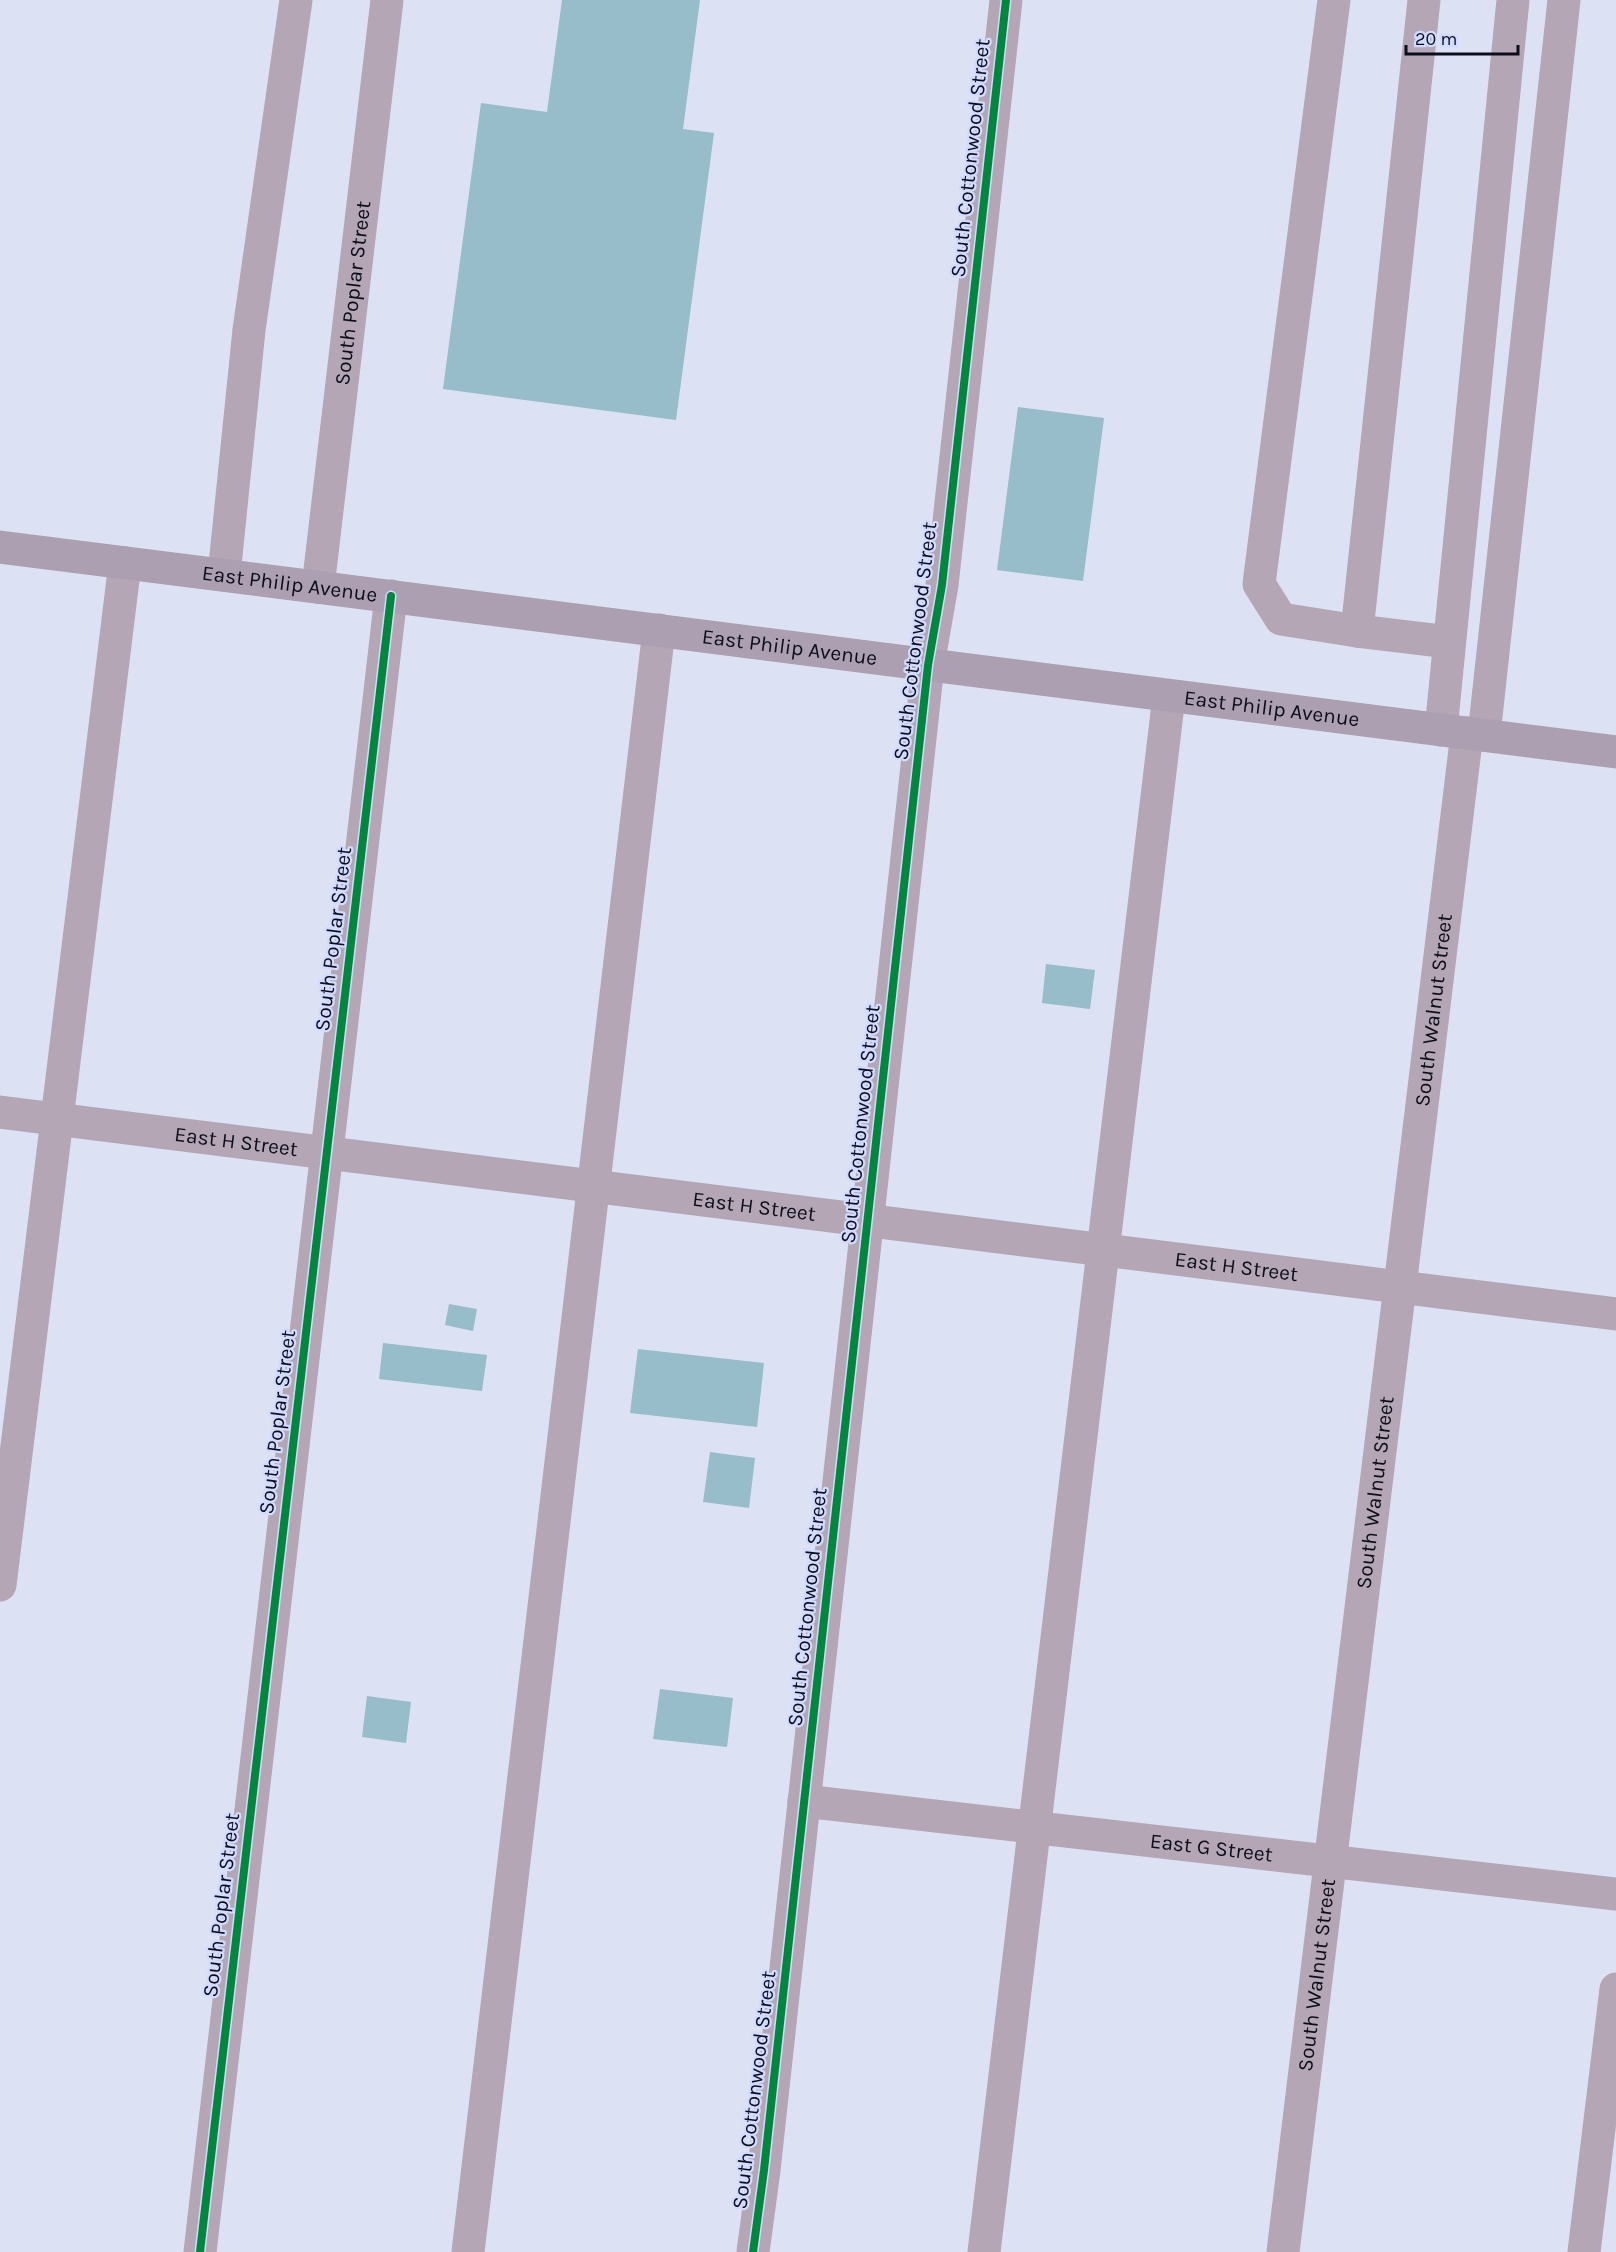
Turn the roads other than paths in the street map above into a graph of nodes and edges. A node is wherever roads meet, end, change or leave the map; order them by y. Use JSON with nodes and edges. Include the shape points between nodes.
{"nodes":[{"id":1,"x":296,"y":0,"type":"edge"},
{"id":2,"x":387,"y":0,"type":"edge"},
{"id":3,"x":1006,"y":0,"type":"edge"},
{"id":4,"x":1334,"y":0,"type":"edge"},
{"id":5,"x":1424,"y":0,"type":"edge"},
{"id":6,"x":1514,"y":0,"type":"edge"},
{"id":7,"x":1564,"y":0,"type":"edge"},
{"id":8,"x":1459,"y":546,"type":"junction"},
{"id":9,"x":0,"y":547,"type":"edge"},
{"id":10,"x":1504,"y":551,"type":"junction"},
{"id":11,"x":125,"y":563,"type":"junction"},
{"id":12,"x":224,"y":575,"type":"junction"},
{"id":13,"x":318,"y":587,"type":"junction"},
{"id":14,"x":391,"y":596,"type":"junction"},
{"id":15,"x":659,"y":630,"type":"junction"},
{"id":16,"x":1357,"y":631,"type":"junction"},
{"id":17,"x":1449,"y":642,"type":"junction"},
{"id":18,"x":928,"y":665,"type":"junction"},
{"id":19,"x":1169,"y":696,"type":"junction"},
{"id":20,"x":1464,"y":733,"type":"junction"},
{"id":21,"x":1616,"y":752,"type":"edge"},
{"id":22,"x":0,"y":1113,"type":"edge"},
{"id":23,"x":57,"y":1120,"type":"junction"},
{"id":24,"x":326,"y":1153,"type":"junction"},
{"id":25,"x":594,"y":1187,"type":"junction"},
{"id":26,"x":868,"y":1220,"type":"junction"},
{"id":27,"x":1103,"y":1250,"type":"junction"},
{"id":28,"x":1400,"y":1287,"type":"junction"},
{"id":29,"x":1616,"y":1314,"type":"edge"},
{"id":30,"x":0,"y":1585,"type":"edge"},
{"id":31,"x":804,"y":1801,"type":"junction"},
{"id":32,"x":1035,"y":1828,"type":"junction"},
{"id":33,"x":1330,"y":1863,"type":"junction"},
{"id":34,"x":1616,"y":1894,"type":"edge"},
{"id":35,"x":1616,"y":1989,"type":"edge"},
{"id":36,"x":200,"y":2252,"type":"edge"},
{"id":37,"x":468,"y":2252,"type":"edge"},
{"id":38,"x":753,"y":2252,"type":"edge"},
{"id":39,"x":984,"y":2252,"type":"edge"},
{"id":40,"x":1283,"y":2252,"type":"edge"},
{"id":41,"x":1584,"y":2252,"type":"edge"}],
"edges":[{"from":1,"to":12,"type":"street","via":[[249,330]]},
{"from":2,"to":13,"type":"street","name":"South Poplar Street"},
{"from":3,"to":18,"type":"street","name":"South Cottonwood Street","via":[[942,585]]},
{"from":4,"to":16,"type":"street","via":[[1258,584],[1281,619]]},
{"from":5,"to":16,"type":"street"},
{"from":6,"to":8,"type":"street"},
{"from":7,"to":10,"type":"street"},
{"from":8,"to":10,"type":"street"},
{"from":8,"to":17,"type":"street"},
{"from":9,"to":11,"type":"main road","name":"East Philip Avenue"},
{"from":10,"to":20,"type":"street"},
{"from":11,"to":12,"type":"main road","name":"East Philip Avenue"},
{"from":11,"to":23,"type":"street"},
{"from":12,"to":13,"type":"main road","name":"East Philip Avenue"},
{"from":13,"to":14,"type":"main road","name":"East Philip Avenue"},
{"from":14,"to":15,"type":"main road","name":"East Philip Avenue"},
{"from":14,"to":24,"type":"street","name":"South Poplar Street"},
{"from":15,"to":18,"type":"main road","name":"East Philip Avenue"},
{"from":15,"to":25,"type":"street"},
{"from":16,"to":17,"type":"street"},
{"from":17,"to":20,"type":"street"},
{"from":18,"to":19,"type":"main road","name":"East Philip Avenue"},
{"from":18,"to":26,"type":"street","name":"South Cottonwood Street"},
{"from":19,"to":20,"type":"main road","name":"East Philip Avenue"},
{"from":19,"to":27,"type":"street"},
{"from":20,"to":21,"type":"main road","name":"East Philip Avenue"},
{"from":20,"to":28,"type":"street","name":"South Walnut Street"},
{"from":22,"to":23,"type":"street","name":"East H Street"},
{"from":23,"to":24,"type":"street","name":"East H Street"},
{"from":23,"to":30,"type":"street"},
{"from":24,"to":25,"type":"street","name":"East H Street"},
{"from":24,"to":36,"type":"street","name":"South Poplar Street"},
{"from":25,"to":26,"type":"street","name":"East H Street"},
{"from":25,"to":37,"type":"street"},
{"from":26,"to":27,"type":"street","name":"East H Street"},
{"from":26,"to":31,"type":"street","name":"South Cottonwood Street"},
{"from":27,"to":28,"type":"street","name":"East H Street"},
{"from":27,"to":32,"type":"street"},
{"from":28,"to":29,"type":"street","name":"East H Street"},
{"from":28,"to":33,"type":"street","name":"South Walnut Street"},
{"from":31,"to":32,"type":"street","name":"East G Street"},
{"from":31,"to":38,"type":"street","name":"South Cottonwood Street"},
{"from":32,"to":33,"type":"street","name":"East G Street"},
{"from":32,"to":39,"type":"street"},
{"from":33,"to":34,"type":"street","name":"East G Street"},
{"from":33,"to":40,"type":"street","name":"South Walnut Street"},
{"from":35,"to":41,"type":"street"}]}
